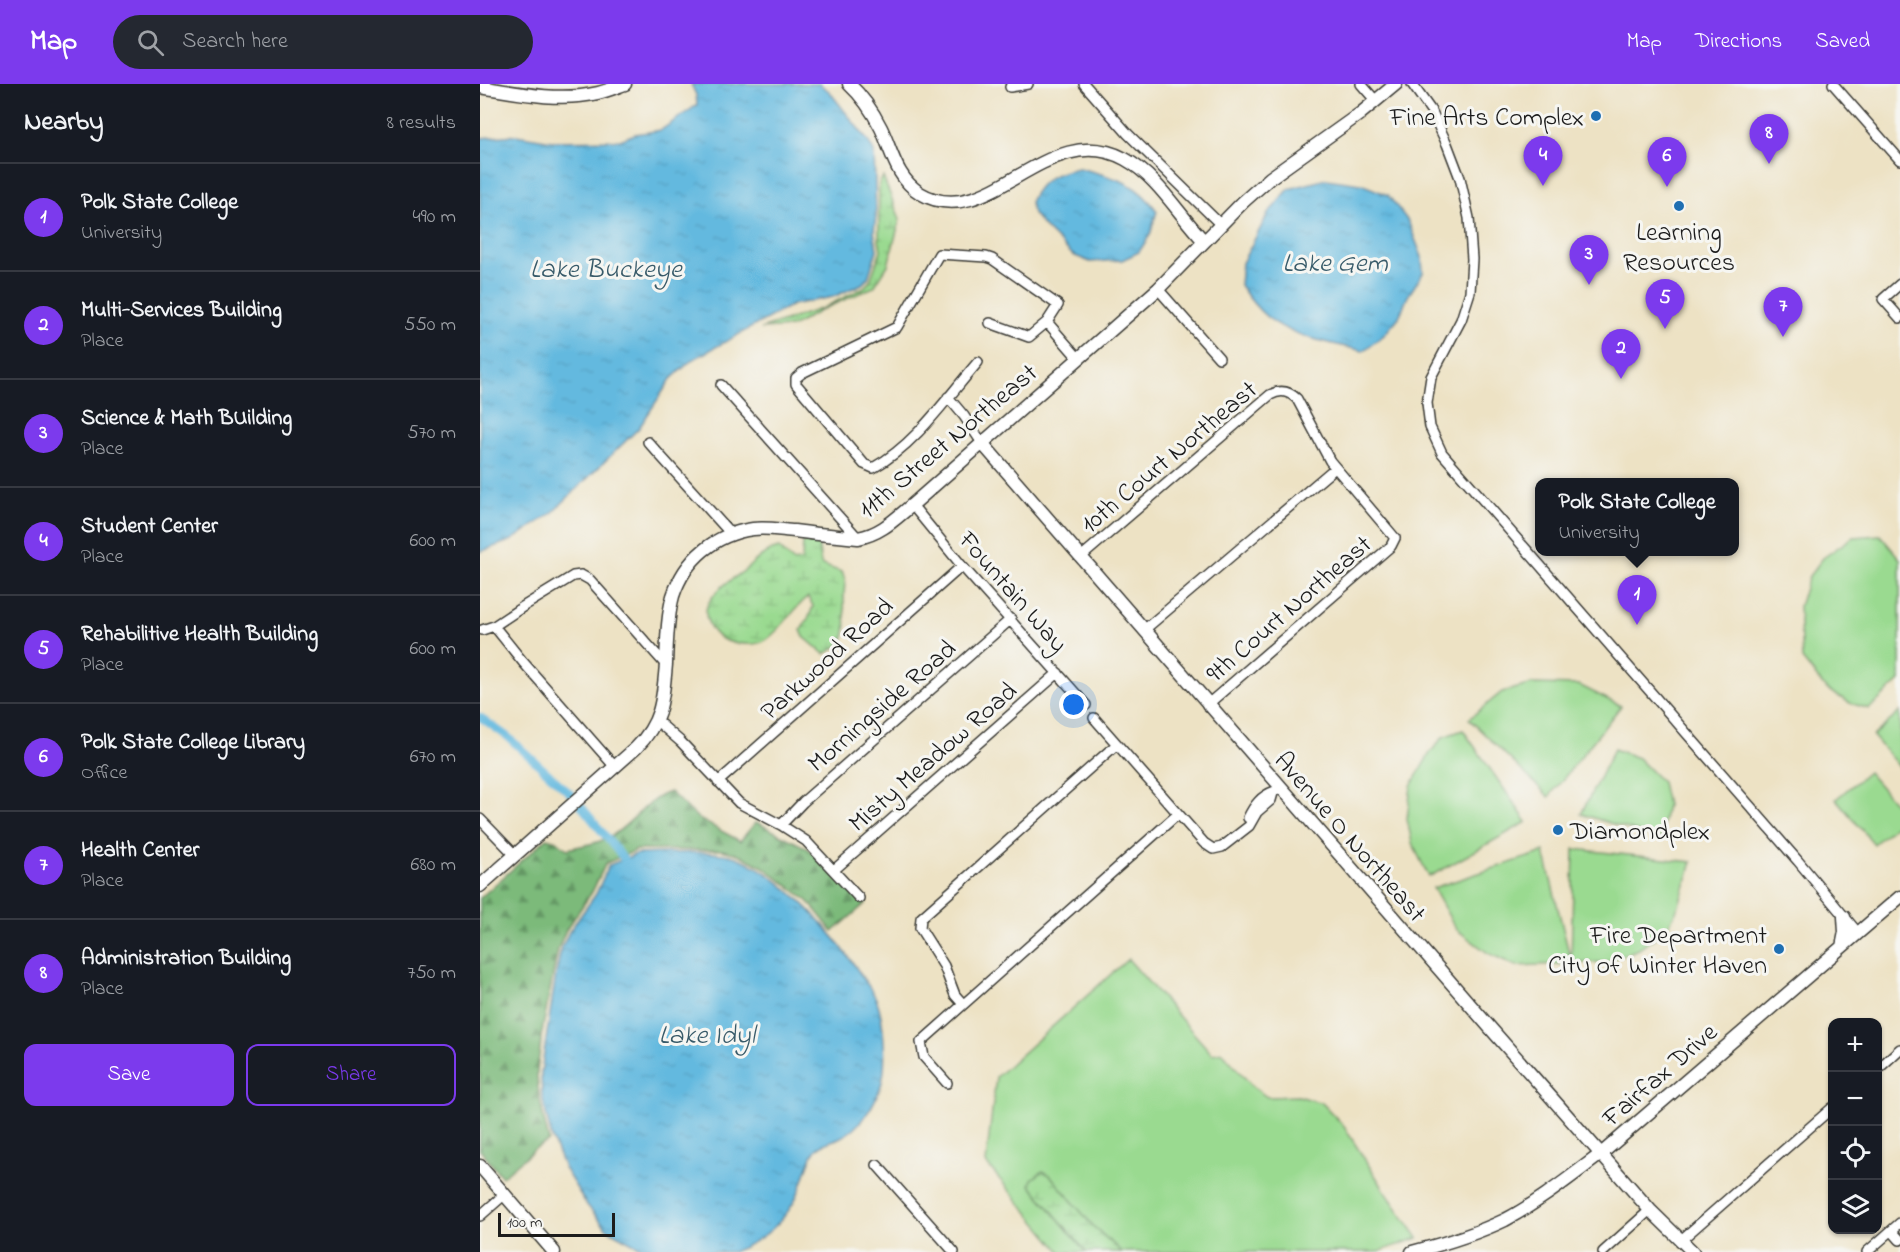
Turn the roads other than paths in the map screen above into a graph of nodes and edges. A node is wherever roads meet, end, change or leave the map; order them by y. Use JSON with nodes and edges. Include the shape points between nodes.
{"nodes":[{"id":1,"x":625,"y":84,"type":"edge"},
{"id":2,"x":849,"y":84,"type":"edge"},
{"id":3,"x":1028,"y":84,"type":"edge"},
{"id":4,"x":1084,"y":84,"type":"edge"},
{"id":5,"x":1361,"y":84,"type":"edge"},
{"id":6,"x":1396,"y":84,"type":"edge"},
{"id":7,"x":1412,"y":84,"type":"edge"},
{"id":8,"x":1833,"y":84,"type":"edge"},
{"id":9,"x":480,"y":87,"type":"edge"},
{"id":10,"x":1010,"y":87,"type":"dead end"},
{"id":11,"x":1375,"y":100,"type":"junction"},
{"id":12,"x":1900,"y":160,"type":"edge"},
{"id":13,"x":1220,"y":224,"type":"junction"},
{"id":14,"x":1204,"y":241,"type":"junction"},
{"id":15,"x":1900,"y":284,"type":"edge"},
{"id":16,"x":1158,"y":289,"type":"junction"},
{"id":17,"x":1900,"y":318,"type":"edge"},
{"id":18,"x":1047,"y":322,"type":"junction"},
{"id":19,"x":990,"y":323,"type":"dead end"},
{"id":20,"x":1219,"y":358,"type":"dead end"},
{"id":21,"x":1079,"y":359,"type":"junction"},
{"id":22,"x":978,"y":363,"type":"dead end"},
{"id":23,"x":721,"y":385,"type":"dead end"},
{"id":24,"x":948,"y":397,"type":"junction"},
{"id":25,"x":648,"y":441,"type":"dead end"},
{"id":26,"x":982,"y":443,"type":"junction"},
{"id":27,"x":1335,"y":468,"type":"junction"},
{"id":28,"x":912,"y":505,"type":"junction"},
{"id":29,"x":732,"y":535,"type":"junction"},
{"id":30,"x":858,"y":538,"type":"junction"},
{"id":31,"x":1081,"y":557,"type":"junction"},
{"id":32,"x":962,"y":566,"type":"junction"},
{"id":33,"x":1011,"y":619,"type":"junction"},
{"id":34,"x":494,"y":626,"type":"junction"},
{"id":35,"x":482,"y":630,"type":"dead end"},
{"id":36,"x":1144,"y":630,"type":"junction"},
{"id":37,"x":666,"y":666,"type":"junction"},
{"id":38,"x":1058,"y":673,"type":"junction"},
{"id":39,"x":1086,"y":705,"type":"dead end"},
{"id":40,"x":1207,"y":705,"type":"junction"},
{"id":41,"x":1094,"y":718,"type":"dead end"},
{"id":42,"x":657,"y":721,"type":"junction"},
{"id":43,"x":1117,"y":744,"type":"junction"},
{"id":44,"x":615,"y":767,"type":"junction"},
{"id":45,"x":717,"y":782,"type":"junction"},
{"id":46,"x":1276,"y":790,"type":"junction"},
{"id":47,"x":1178,"y":814,"type":"junction"},
{"id":48,"x":480,"y":819,"type":"edge"},
{"id":49,"x":781,"y":825,"type":"junction"},
{"id":50,"x":515,"y":855,"type":"junction"},
{"id":51,"x":834,"y":870,"type":"junction"},
{"id":52,"x":480,"y":886,"type":"edge"},
{"id":53,"x":1900,"y":897,"type":"edge"},
{"id":54,"x":859,"y":898,"type":"dead end"},
{"id":55,"x":1844,"y":916,"type":"junction"},
{"id":56,"x":1858,"y":933,"type":"junction"},
{"id":57,"x":1842,"y":947,"type":"junction"},
{"id":58,"x":963,"y":1004,"type":"junction"},
{"id":59,"x":1900,"y":1049,"type":"edge"},
{"id":60,"x":1882,"y":1065,"type":"edge"},
{"id":61,"x":947,"y":1083,"type":"dead end"},
{"id":62,"x":1828,"y":1112,"type":"edge"},
{"id":63,"x":1601,"y":1154,"type":"junction"},
{"id":64,"x":878,"y":1165,"type":"dead end"},
{"id":65,"x":480,"y":1166,"type":"edge"},
{"id":66,"x":505,"y":1194,"type":"junction"},
{"id":67,"x":1650,"y":1210,"type":"junction"},
{"id":68,"x":480,"y":1216,"type":"edge"},
{"id":69,"x":1900,"y":1223,"type":"edge"},
{"id":70,"x":1892,"y":1230,"type":"junction"},
{"id":71,"x":1900,"y":1240,"type":"edge"},
{"id":72,"x":1680,"y":1241,"type":"junction"},
{"id":73,"x":554,"y":1252,"type":"edge"},
{"id":74,"x":954,"y":1252,"type":"edge"},
{"id":75,"x":1412,"y":1252,"type":"edge"},
{"id":76,"x":1603,"y":1252,"type":"edge"},
{"id":77,"x":1693,"y":1252,"type":"edge"},
{"id":78,"x":1867,"y":1252,"type":"edge"}],
"edges":[{"from":1,"to":9,"type":"street","via":[[574,96]]},
{"from":2,"to":14,"type":"street","via":[[881,128],[899,172],[919,192],[938,200],[961,201],[985,194],[1038,164],[1067,153],[1093,150],[1124,159],[1146,175]]},
{"from":3,"to":10,"type":"street"},
{"from":4,"to":13,"type":"street","via":[[1128,134]]},
{"from":5,"to":11,"type":"street"},
{"from":6,"to":11,"type":"street","name":"11th Street Northeast"},
{"from":7,"to":55,"type":"street","via":[[1432,112],[1447,144],[1469,218],[1470,292],[1461,320],[1431,377],[1427,403],[1430,427],[1442,453]]},
{"from":8,"to":12,"type":"street"},
{"from":11,"to":13,"type":"street","name":"11th Street Northeast","via":[[1270,178]]},
{"from":13,"to":14,"type":"street","name":"11th Street Northeast"},
{"from":14,"to":16,"type":"street","name":"11th Street Northeast"},
{"from":15,"to":17,"type":"street","via":[[1883,299]]},
{"from":16,"to":20,"type":"street"},
{"from":16,"to":21,"type":"street","name":"11th Street Northeast"},
{"from":18,"to":19,"type":"street","via":[[1029,337]]},
{"from":18,"to":21,"type":"street"},
{"from":18,"to":24,"type":"street","via":[[1058,305],[992,259],[939,254],[897,327],[796,378],[796,384],[864,464],[873,468],[923,428]]},
{"from":21,"to":26,"type":"street","name":"11th Street Northeast"},
{"from":22,"to":24,"type":"street"},
{"from":23,"to":30,"type":"street"},
{"from":24,"to":26,"type":"street"},
{"from":25,"to":29,"type":"street"},
{"from":26,"to":28,"type":"street","name":"11th Street Northeast"},
{"from":26,"to":31,"type":"street","name":"Avenue O Northeast"},
{"from":27,"to":31,"type":"street","name":"10th Court Northeast","via":[[1297,399],[1284,391],[1276,392]]},
{"from":27,"to":36,"type":"street"},
{"from":27,"to":40,"type":"street","name":"9th Court Northeast","via":[[1394,541]]},
{"from":28,"to":30,"type":"street","name":"11th Street Northeast","via":[[880,531]]},
{"from":28,"to":32,"type":"street","name":"Fountain Way"},
{"from":29,"to":30,"type":"street","name":"11th Street Northeast","via":[[754,529]]},
{"from":29,"to":37,"type":"street","name":"11th Street Northeast","via":[[708,545],[690,562],[681,578],[672,603]]},
{"from":31,"to":36,"type":"street","name":"Avenue O Northeast"},
{"from":32,"to":33,"type":"street","name":"Fountain Way"},
{"from":32,"to":45,"type":"street","name":"Parkwood Road"},
{"from":33,"to":38,"type":"street","name":"Fountain Way"},
{"from":33,"to":49,"type":"street","name":"Morningside Road"},
{"from":34,"to":35,"type":"street"},
{"from":34,"to":37,"type":"street","via":[[581,574]]},
{"from":34,"to":44,"type":"street"},
{"from":36,"to":40,"type":"street","name":"Avenue O Northeast"},
{"from":37,"to":42,"type":"street","name":"11th Street Northeast"},
{"from":38,"to":39,"type":"street","name":"Fountain Way"},
{"from":38,"to":51,"type":"street","name":"Misty Meadow Road"},
{"from":40,"to":46,"type":"street","name":"Avenue O Northeast"},
{"from":41,"to":43,"type":"street"},
{"from":42,"to":44,"type":"street","name":"11th Street Northeast"},
{"from":42,"to":45,"type":"street"},
{"from":43,"to":47,"type":"street"},
{"from":43,"to":58,"type":"street","via":[[921,918],[920,928]]},
{"from":44,"to":50,"type":"street","name":"11th Street Northeast"},
{"from":45,"to":49,"type":"street","via":[[739,803]]},
{"from":46,"to":47,"type":"street","via":[[1255,804],[1244,828],[1222,847],[1213,849],[1204,843]]},
{"from":46,"to":63,"type":"street","name":"Avenue O Northeast"},
{"from":47,"to":58,"type":"street"},
{"from":48,"to":50,"type":"street"},
{"from":49,"to":51,"type":"street","via":[[806,841]]},
{"from":50,"to":52,"type":"street","name":"11th Street Northeast"},
{"from":51,"to":54,"type":"street"},
{"from":53,"to":56,"type":"street","name":"Fairfax Drive"},
{"from":55,"to":56,"type":"street"},
{"from":55,"to":57,"type":"street"},
{"from":56,"to":57,"type":"street","name":"Fairfax Drive"},
{"from":57,"to":63,"type":"street","name":"Fairfax Drive"},
{"from":58,"to":61,"type":"street","via":[[921,1042],[924,1057]]},
{"from":59,"to":60,"type":"street"},
{"from":62,"to":72,"type":"street"},
{"from":63,"to":67,"type":"street","name":"Avenue O Northeast"},
{"from":63,"to":75,"type":"street","name":"Fairfax Drive","via":[[1505,1220]]},
{"from":64,"to":74,"type":"street"},
{"from":65,"to":66,"type":"street"},
{"from":66,"to":68,"type":"street"},
{"from":66,"to":73,"type":"street"},
{"from":67,"to":72,"type":"street","name":"Avenue O Northeast"},
{"from":67,"to":76,"type":"street"},
{"from":69,"to":70,"type":"street"},
{"from":70,"to":71,"type":"street"},
{"from":70,"to":78,"type":"street"},
{"from":72,"to":77,"type":"street","name":"Avenue O Northeast"}]}
